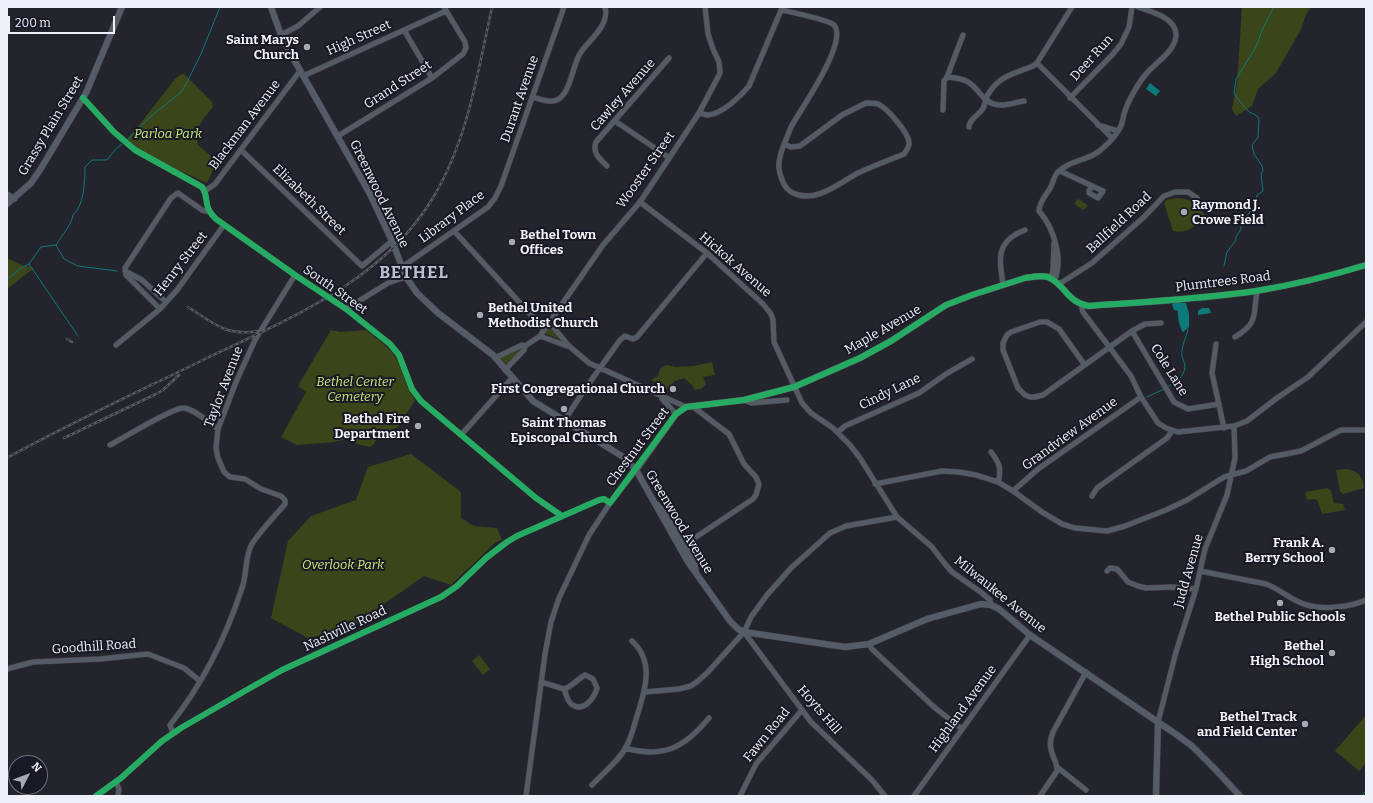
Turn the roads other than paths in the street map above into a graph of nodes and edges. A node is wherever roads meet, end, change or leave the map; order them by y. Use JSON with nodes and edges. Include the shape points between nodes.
{"nodes":[{"id":1,"x":122,"y":7,"type":"edge"},
{"id":2,"x":271,"y":7,"type":"edge"},
{"id":3,"x":320,"y":7,"type":"edge"},
{"id":4,"x":564,"y":7,"type":"edge"},
{"id":5,"x":605,"y":7,"type":"edge"},
{"id":6,"x":704,"y":7,"type":"edge"},
{"id":7,"x":1072,"y":7,"type":"edge"},
{"id":8,"x":1132,"y":7,"type":"edge"},
{"id":9,"x":1138,"y":7,"type":"edge"},
{"id":10,"x":782,"y":8,"type":"edge"},
{"id":11,"x":445,"y":9,"type":"edge"},
{"id":12,"x":404,"y":30,"type":"junction"},
{"id":13,"x":281,"y":35,"type":"junction"},
{"id":14,"x":963,"y":35,"type":"dead end"},
{"id":15,"x":669,"y":58,"type":"dead end"},
{"id":16,"x":1037,"y":63,"type":"junction"},
{"id":17,"x":301,"y":73,"type":"junction"},
{"id":18,"x":947,"y":77,"type":"junction"},
{"id":19,"x":432,"y":78,"type":"junction"},
{"id":20,"x":532,"y":97,"type":"junction"},
{"id":21,"x":83,"y":98,"type":"junction"},
{"id":22,"x":1070,"y":98,"type":"junction"},
{"id":23,"x":985,"y":100,"type":"junction"},
{"id":24,"x":1024,"y":101,"type":"dead end"},
{"id":25,"x":943,"y":110,"type":"dead end"},
{"id":26,"x":699,"y":113,"type":"junction"},
{"id":27,"x":615,"y":121,"type":"junction"},
{"id":28,"x":1098,"y":125,"type":"junction"},
{"id":29,"x":969,"y":127,"type":"dead end"},
{"id":30,"x":1118,"y":131,"type":"junction"},
{"id":31,"x":338,"y":136,"type":"junction"},
{"id":32,"x":1112,"y":138,"type":"junction"},
{"id":33,"x":784,"y":144,"type":"junction"},
{"id":34,"x":241,"y":150,"type":"junction"},
{"id":35,"x":668,"y":157,"type":"junction"},
{"id":36,"x":607,"y":166,"type":"dead end"},
{"id":37,"x":1060,"y":171,"type":"junction"},
{"id":38,"x":1092,"y":186,"type":"dead end"},
{"id":39,"x":205,"y":191,"type":"junction"},
{"id":40,"x":7,"y":194,"type":"edge"},
{"id":41,"x":496,"y":198,"type":"joint"},
{"id":42,"x":1197,"y":198,"type":"dead end"},
{"id":43,"x":15,"y":199,"type":"junction"},
{"id":44,"x":640,"y":202,"type":"junction"},
{"id":45,"x":7,"y":204,"type":"edge"},
{"id":46,"x":210,"y":212,"type":"junction"},
{"id":47,"x":224,"y":225,"type":"junction"},
{"id":48,"x":1025,"y":230,"type":"dead end"},
{"id":49,"x":454,"y":231,"type":"junction"},
{"id":50,"x":392,"y":241,"type":"junction"},
{"id":51,"x":707,"y":253,"type":"junction"},
{"id":52,"x":1366,"y":265,"type":"edge"},
{"id":53,"x":402,"y":267,"type":"junction"},
{"id":54,"x":125,"y":271,"type":"junction"},
{"id":55,"x":295,"y":275,"type":"junction"},
{"id":56,"x":406,"y":277,"type":"junction"},
{"id":57,"x":1054,"y":281,"type":"junction"},
{"id":58,"x":1002,"y":284,"type":"junction"},
{"id":59,"x":1257,"y":291,"type":"junction"},
{"id":60,"x":166,"y":302,"type":"junction"},
{"id":61,"x":1081,"y":305,"type":"junction"},
{"id":62,"x":160,"y":309,"type":"junction"},
{"id":63,"x":346,"y":309,"type":"junction"},
{"id":64,"x":549,"y":322,"type":"junction"},
{"id":65,"x":1161,"y":322,"type":"dead end"},
{"id":66,"x":1366,"y":322,"type":"edge"},
{"id":67,"x":544,"y":329,"type":"junction"},
{"id":68,"x":1132,"y":331,"type":"junction"},
{"id":69,"x":540,"y":336,"type":"junction"},
{"id":70,"x":1235,"y":337,"type":"dead end"},
{"id":71,"x":1216,"y":344,"type":"dead end"},
{"id":72,"x":116,"y":345,"type":"dead end"},
{"id":73,"x":525,"y":346,"type":"junction"},
{"id":74,"x":569,"y":346,"type":"junction"},
{"id":75,"x":1109,"y":347,"type":"junction"},
{"id":76,"x":495,"y":358,"type":"junction"},
{"id":77,"x":972,"y":359,"type":"dead end"},
{"id":78,"x":1084,"y":364,"type":"junction"},
{"id":79,"x":600,"y":368,"type":"junction"},
{"id":80,"x":506,"y":370,"type":"junction"},
{"id":81,"x":512,"y":378,"type":"junction"},
{"id":82,"x":794,"y":387,"type":"junction"},
{"id":83,"x":658,"y":396,"type":"junction"},
{"id":84,"x":1141,"y":397,"type":"junction"},
{"id":85,"x":744,"y":400,"type":"junction"},
{"id":86,"x":787,"y":400,"type":"dead end"},
{"id":87,"x":1219,"y":404,"type":"junction"},
{"id":88,"x":689,"y":407,"type":"junction"},
{"id":89,"x":676,"y":414,"type":"junction"},
{"id":90,"x":564,"y":421,"type":"junction"},
{"id":91,"x":1234,"y":426,"type":"junction"},
{"id":92,"x":1224,"y":428,"type":"junction"},
{"id":93,"x":218,"y":429,"type":"junction"},
{"id":94,"x":1366,"y":430,"type":"edge"},
{"id":95,"x":1172,"y":431,"type":"junction"},
{"id":96,"x":838,"y":432,"type":"junction"},
{"id":97,"x":461,"y":435,"type":"junction"},
{"id":98,"x":110,"y":446,"type":"dead end"},
{"id":99,"x":991,"y":452,"type":"dead end"},
{"id":100,"x":636,"y":470,"type":"junction"},
{"id":101,"x":1232,"y":475,"type":"junction"},
{"id":102,"x":998,"y":482,"type":"junction"},
{"id":103,"x":876,"y":484,"type":"junction"},
{"id":104,"x":1013,"y":491,"type":"junction"},
{"id":105,"x":1092,"y":496,"type":"dead end"},
{"id":106,"x":652,"y":500,"type":"junction"},
{"id":107,"x":610,"y":503,"type":"junction"},
{"id":108,"x":562,"y":516,"type":"junction"},
{"id":109,"x":897,"y":517,"type":"junction"},
{"id":110,"x":684,"y":545,"type":"junction"},
{"id":111,"x":1107,"y":571,"type":"dead end"},
{"id":112,"x":1200,"y":571,"type":"junction"},
{"id":113,"x":696,"y":574,"type":"junction"},
{"id":114,"x":1196,"y":589,"type":"junction"},
{"id":115,"x":1366,"y":600,"type":"edge"},
{"id":116,"x":991,"y":605,"type":"junction"},
{"id":117,"x":744,"y":632,"type":"junction"},
{"id":118,"x":1030,"y":636,"type":"junction"},
{"id":119,"x":632,"y":641,"type":"dead end"},
{"id":120,"x":869,"y":644,"type":"junction"},
{"id":121,"x":7,"y":669,"type":"edge"},
{"id":122,"x":1086,"y":672,"type":"junction"},
{"id":123,"x":200,"y":681,"type":"junction"},
{"id":124,"x":541,"y":682,"type":"junction"},
{"id":125,"x":564,"y":689,"type":"junction"},
{"id":126,"x":645,"y":692,"type":"junction"},
{"id":127,"x":802,"y":710,"type":"junction"},
{"id":128,"x":709,"y":718,"type":"dead end"},
{"id":129,"x":1158,"y":722,"type":"junction"},
{"id":130,"x":962,"y":729,"type":"junction"},
{"id":131,"x":173,"y":733,"type":"junction"},
{"id":132,"x":625,"y":748,"type":"junction"},
{"id":133,"x":1058,"y":768,"type":"junction"},
{"id":134,"x":116,"y":782,"type":"junction"},
{"id":135,"x":592,"y":784,"type":"dead end"},
{"id":136,"x":1086,"y":790,"type":"dead end"},
{"id":137,"x":96,"y":796,"type":"edge"},
{"id":138,"x":118,"y":796,"type":"edge"},
{"id":139,"x":526,"y":796,"type":"edge"},
{"id":140,"x":740,"y":796,"type":"edge"},
{"id":141,"x":885,"y":796,"type":"edge"},
{"id":142,"x":914,"y":796,"type":"edge"},
{"id":143,"x":1040,"y":796,"type":"edge"},
{"id":144,"x":1156,"y":796,"type":"edge"},
{"id":145,"x":1240,"y":796,"type":"edge"}],
"edges":[{"from":1,"to":21,"type":"main road","name":"Grassy Plain Street"},
{"from":2,"to":13,"type":"main road","name":"Greenwood Avenue"},
{"from":3,"to":13,"type":"street","via":[[298,26]]},
{"from":4,"to":20,"type":"street","name":"Durant Avenue"},
{"from":5,"to":20,"type":"street","via":[[604,21],[581,52],[560,98],[548,101]]},
{"from":6,"to":26,"type":"street","name":"Wooster Street","via":[[708,34],[720,68],[717,80]]},
{"from":7,"to":16,"type":"street"},
{"from":8,"to":22,"type":"street","name":"Deer Run","via":[[1129,27],[1121,44]]},
{"from":9,"to":30,"type":"street","via":[[1168,19],[1176,34],[1171,49],[1138,85]]},
{"from":10,"to":26,"type":"street","via":[[749,86],[720,110],[708,115]]},
{"from":10,"to":33,"type":"street","via":[[834,25],[837,32],[832,56]]},
{"from":11,"to":12,"type":"street","name":"High Street"},
{"from":11,"to":19,"type":"street","name":"Grand Street","via":[[466,42],[466,48]]},
{"from":12,"to":17,"type":"street","name":"High Street"},
{"from":12,"to":19,"type":"street"},
{"from":13,"to":17,"type":"main road","name":"Greenwood Avenue"},
{"from":14,"to":18,"type":"street"},
{"from":15,"to":27,"type":"street","name":"Cawley Avenue"},
{"from":16,"to":22,"type":"street"},
{"from":16,"to":23,"type":"street","via":[[1006,76],[998,82]]},
{"from":17,"to":31,"type":"main road","name":"Greenwood Avenue"},
{"from":17,"to":34,"type":"street","name":"Blackman Avenue"},
{"from":18,"to":23,"type":"street","via":[[969,82]]},
{"from":18,"to":25,"type":"street","via":[[944,80]]},
{"from":19,"to":31,"type":"street","name":"Grand Street"},
{"from":20,"to":41,"type":"street","name":"Durant Avenue"},
{"from":21,"to":39,"type":"street","via":[[114,132],[135,150],[193,181]]},
{"from":21,"to":43,"type":"main road","name":"Grassy Plain Street","via":[[40,170]]},
{"from":22,"to":28,"type":"street"},
{"from":23,"to":24,"type":"street","via":[[1001,105]]},
{"from":23,"to":29,"type":"street","via":[[983,109]]},
{"from":26,"to":35,"type":"street","name":"Wooster Street"},
{"from":27,"to":35,"type":"street"},
{"from":27,"to":36,"type":"street","name":"Cawley Avenue","via":[[594,147],[599,158]]},
{"from":28,"to":30,"type":"street"},
{"from":28,"to":32,"type":"street"},
{"from":30,"to":32,"type":"street"},
{"from":31,"to":50,"type":"main road","name":"Greenwood Avenue"},
{"from":32,"to":37,"type":"street","via":[[1095,155],[1068,165]]},
{"from":33,"to":33,"type":"street","via":[[778,159],[784,186],[799,195],[812,196],[904,154],[910,141],[884,107],[876,103],[866,103],[842,115],[800,146],[791,147]]},
{"from":34,"to":39,"type":"street","name":"Blackman Avenue","via":[[214,184]]},
{"from":34,"to":50,"type":"street","name":"Elizabeth Street","via":[[362,266]]},
{"from":35,"to":44,"type":"street","name":"Wooster Street"},
{"from":37,"to":38,"type":"street"},
{"from":37,"to":57,"type":"street","via":[[1039,208],[1058,247]]},
{"from":39,"to":46,"type":"street","via":[[206,204]]},
{"from":40,"to":43,"type":"street"},
{"from":41,"to":49,"type":"street","name":"Library Place","via":[[488,207]]},
{"from":42,"to":57,"type":"street","name":"Ballfield Road","via":[[1188,192],[1175,192],[1164,196],[1092,263]]},
{"from":43,"to":45,"type":"main road","name":"Grassy Plain Street"},
{"from":44,"to":51,"type":"street","name":"Hickok Avenue"},
{"from":44,"to":64,"type":"street","name":"Wooster Street","via":[[603,246]]},
{"from":46,"to":47,"type":"street","name":"South Street"},
{"from":46,"to":54,"type":"street","name":"South Street","via":[[202,210],[178,193],[171,198],[125,267]]},
{"from":47,"to":55,"type":"street","name":"South Street"},
{"from":47,"to":60,"type":"street","name":"Henry Street"},
{"from":48,"to":58,"type":"street","via":[[1016,233],[1002,246]]},
{"from":49,"to":53,"type":"street","name":"Library Place"},
{"from":49,"to":67,"type":"street"},
{"from":50,"to":53,"type":"main road","name":"Greenwood Avenue"},
{"from":51,"to":79,"type":"street","via":[[637,337],[622,338]]},
{"from":51,"to":82,"type":"street","name":"Hickok Avenue","via":[[768,309],[773,320],[774,342]]},
{"from":52,"to":59,"type":"main road","name":"Plumtrees Road"},
{"from":53,"to":56,"type":"main road","name":"Greenwood Avenue"},
{"from":54,"to":60,"type":"street","via":[[142,280]]},
{"from":54,"to":62,"type":"street"},
{"from":55,"to":63,"type":"street","name":"South Street"},
{"from":55,"to":93,"type":"street","name":"Taylor Avenue","via":[[255,340]]},
{"from":56,"to":63,"type":"street","via":[[388,283]]},
{"from":56,"to":76,"type":"main road","name":"Greenwood Avenue","via":[[417,293]]},
{"from":57,"to":58,"type":"main road","name":"Maple Avenue","via":[[1034,276]]},
{"from":57,"to":61,"type":"main road"},
{"from":58,"to":82,"type":"main road","name":"Maple Avenue","via":[[946,305],[860,358]]},
{"from":59,"to":61,"type":"main road","name":"Plumtrees Road","via":[[1098,306]]},
{"from":59,"to":70,"type":"street","via":[[1251,324]]},
{"from":60,"to":62,"type":"street","name":"Henry Street"},
{"from":61,"to":75,"type":"street","via":[[1083,312]]},
{"from":62,"to":72,"type":"street","name":"Henry Street"},
{"from":63,"to":97,"type":"street","name":"South Street","via":[[390,344],[399,355],[412,389],[421,401]]},
{"from":64,"to":67,"type":"street","name":"Wooster Street"},
{"from":64,"to":74,"type":"street"},
{"from":65,"to":68,"type":"street","via":[[1145,324]]},
{"from":66,"to":91,"type":"street","via":[[1308,377],[1247,422]]},
{"from":67,"to":69,"type":"street","name":"Wooster Street"},
{"from":68,"to":75,"type":"street"},
{"from":68,"to":87,"type":"street","name":"Cole Lane","via":[[1174,402],[1188,409]]},
{"from":69,"to":73,"type":"street"},
{"from":69,"to":74,"type":"street"},
{"from":71,"to":87,"type":"street","via":[[1212,373]]},
{"from":73,"to":76,"type":"street","via":[[509,350]]},
{"from":73,"to":80,"type":"street"},
{"from":74,"to":79,"type":"street","via":[[589,363]]},
{"from":75,"to":78,"type":"street"},
{"from":75,"to":84,"type":"street","via":[[1131,376]]},
{"from":76,"to":80,"type":"main road","name":"Greenwood Avenue"},
{"from":77,"to":96,"type":"street","name":"Cindy Lane","via":[[919,393],[845,426]]},
{"from":78,"to":78,"type":"street","via":[[1058,329],[1047,322],[1012,332],[1003,343],[1002,350],[1016,385],[1021,392],[1030,397],[1043,395]]},
{"from":79,"to":83,"type":"street"},
{"from":79,"to":90,"type":"street"},
{"from":80,"to":81,"type":"main road","name":"Greenwood Avenue"},
{"from":81,"to":90,"type":"main road","name":"Greenwood Avenue","via":[[533,401]]},
{"from":81,"to":97,"type":"street"},
{"from":82,"to":85,"type":"main road","name":"Maple Avenue"},
{"from":82,"to":96,"type":"street","name":"Milwaukee Avenue","via":[[807,409]]},
{"from":83,"to":88,"type":"street"},
{"from":83,"to":89,"type":"street"},
{"from":84,"to":95,"type":"street","via":[[1158,423]]},
{"from":84,"to":104,"type":"street","name":"Grandview Avenue","via":[[1038,469]]},
{"from":85,"to":86,"type":"street","via":[[751,403]]},
{"from":85,"to":88,"type":"main road","name":"Maple Avenue"},
{"from":87,"to":92,"type":"street"},
{"from":88,"to":89,"type":"main road","name":"Chestnut Street"},
{"from":88,"to":110,"type":"street","via":[[728,434],[744,464],[759,484],[753,498]]},
{"from":89,"to":100,"type":"main road","name":"Chestnut Street"},
{"from":90,"to":100,"type":"main road","name":"Greenwood Avenue","via":[[618,453]]},
{"from":91,"to":92,"type":"street"},
{"from":91,"to":101,"type":"street","name":"Judd Avenue","via":[[1236,458]]},
{"from":92,"to":95,"type":"street"},
{"from":93,"to":98,"type":"street","via":[[182,408],[166,414]]},
{"from":93,"to":123,"type":"street","name":"Taylor Avenue","via":[[216,448],[224,472],[230,477],[245,479],[261,489],[281,496],[285,504],[251,545],[241,593]]},
{"from":94,"to":101,"type":"street","via":[[1341,430],[1301,451],[1270,457],[1246,471]]},
{"from":95,"to":105,"type":"street","via":[[1167,438],[1097,488]]},
{"from":96,"to":103,"type":"street","name":"Milwaukee Avenue","via":[[860,458]]},
{"from":97,"to":108,"type":"street","name":"South Street","via":[[536,498]]},
{"from":99,"to":102,"type":"street","via":[[1000,464]]},
{"from":100,"to":106,"type":"main road","name":"Greenwood Avenue"},
{"from":100,"to":107,"type":"street","name":"Chestnut Street"},
{"from":101,"to":104,"type":"street","via":[[1224,476],[1166,510],[1106,531],[1062,524]]},
{"from":101,"to":112,"type":"street","name":"Judd Avenue"},
{"from":102,"to":103,"type":"street","via":[[976,475],[942,471]]},
{"from":102,"to":104,"type":"street"},
{"from":103,"to":109,"type":"street","name":"Milwaukee Avenue"},
{"from":106,"to":110,"type":"street","via":[[664,512]]},
{"from":106,"to":113,"type":"main road","name":"Greenwood Avenue"},
{"from":107,"to":108,"type":"street","name":"Nashville Road","via":[[601,500]]},
{"from":107,"to":124,"type":"street","name":"Chestnut Street","via":[[584,542],[559,598],[550,629]]},
{"from":108,"to":131,"type":"street","name":"Nashville Road","via":[[501,545],[457,586],[441,597],[282,670]]},
{"from":109,"to":116,"type":"street","name":"Milwaukee Avenue","via":[[932,547],[952,572],[990,600]]},
{"from":109,"to":117,"type":"street","via":[[846,526],[830,533],[791,568],[767,595]]},
{"from":110,"to":113,"type":"street","via":[[694,562]]},
{"from":111,"to":114,"type":"street","via":[[1110,568],[1117,569],[1128,582],[1146,588]]},
{"from":112,"to":114,"type":"street","name":"Judd Avenue"},
{"from":112,"to":115,"type":"street","via":[[1266,584],[1308,606],[1340,607]]},
{"from":113,"to":117,"type":"main road","name":"Greenwood Avenue","via":[[730,621]]},
{"from":114,"to":129,"type":"street","name":"Judd Avenue"},
{"from":116,"to":118,"type":"main road","name":"Milwaukee Avenue"},
{"from":116,"to":120,"type":"main road","via":[[981,604],[927,619]]},
{"from":117,"to":120,"type":"main road","via":[[845,647]]},
{"from":117,"to":126,"type":"street","via":[[708,672],[690,686]]},
{"from":117,"to":127,"type":"street","name":"Hoyts Hill"},
{"from":118,"to":122,"type":"main road","name":"Milwaukee Avenue"},
{"from":118,"to":130,"type":"street","name":"Highland Avenue"},
{"from":119,"to":126,"type":"street","via":[[644,658]]},
{"from":120,"to":130,"type":"street","via":[[934,707]]},
{"from":121,"to":123,"type":"street","name":"Goodhill Road","via":[[33,662],[148,654],[184,668]]},
{"from":122,"to":129,"type":"main road","name":"Milwaukee Avenue"},
{"from":122,"to":133,"type":"street","via":[[1050,742]]},
{"from":123,"to":131,"type":"street","name":"Taylor Avenue","via":[[170,725]]},
{"from":124,"to":125,"type":"street"},
{"from":124,"to":139,"type":"street","name":"Chestnut Street"},
{"from":125,"to":125,"type":"street","via":[[566,697],[579,707],[593,698],[597,688],[593,679],[585,675]]},
{"from":126,"to":132,"type":"street"},
{"from":127,"to":140,"type":"street","name":"Fawn Road","via":[[756,764]]},
{"from":127,"to":141,"type":"street","name":"Hoyts Hill","via":[[821,733],[872,780]]},
{"from":128,"to":132,"type":"street","via":[[682,744],[668,750],[653,753]]},
{"from":129,"to":144,"type":"main road"},
{"from":129,"to":145,"type":"main road","name":"Milwaukee Avenue","via":[[1192,746]]},
{"from":130,"to":142,"type":"street","name":"Highland Avenue"},
{"from":131,"to":134,"type":"street","name":"Nashville Road"},
{"from":132,"to":135,"type":"street"},
{"from":133,"to":136,"type":"street"},
{"from":133,"to":143,"type":"street"},
{"from":134,"to":137,"type":"street","name":"Nashville Road"},
{"from":134,"to":138,"type":"street"}]}
